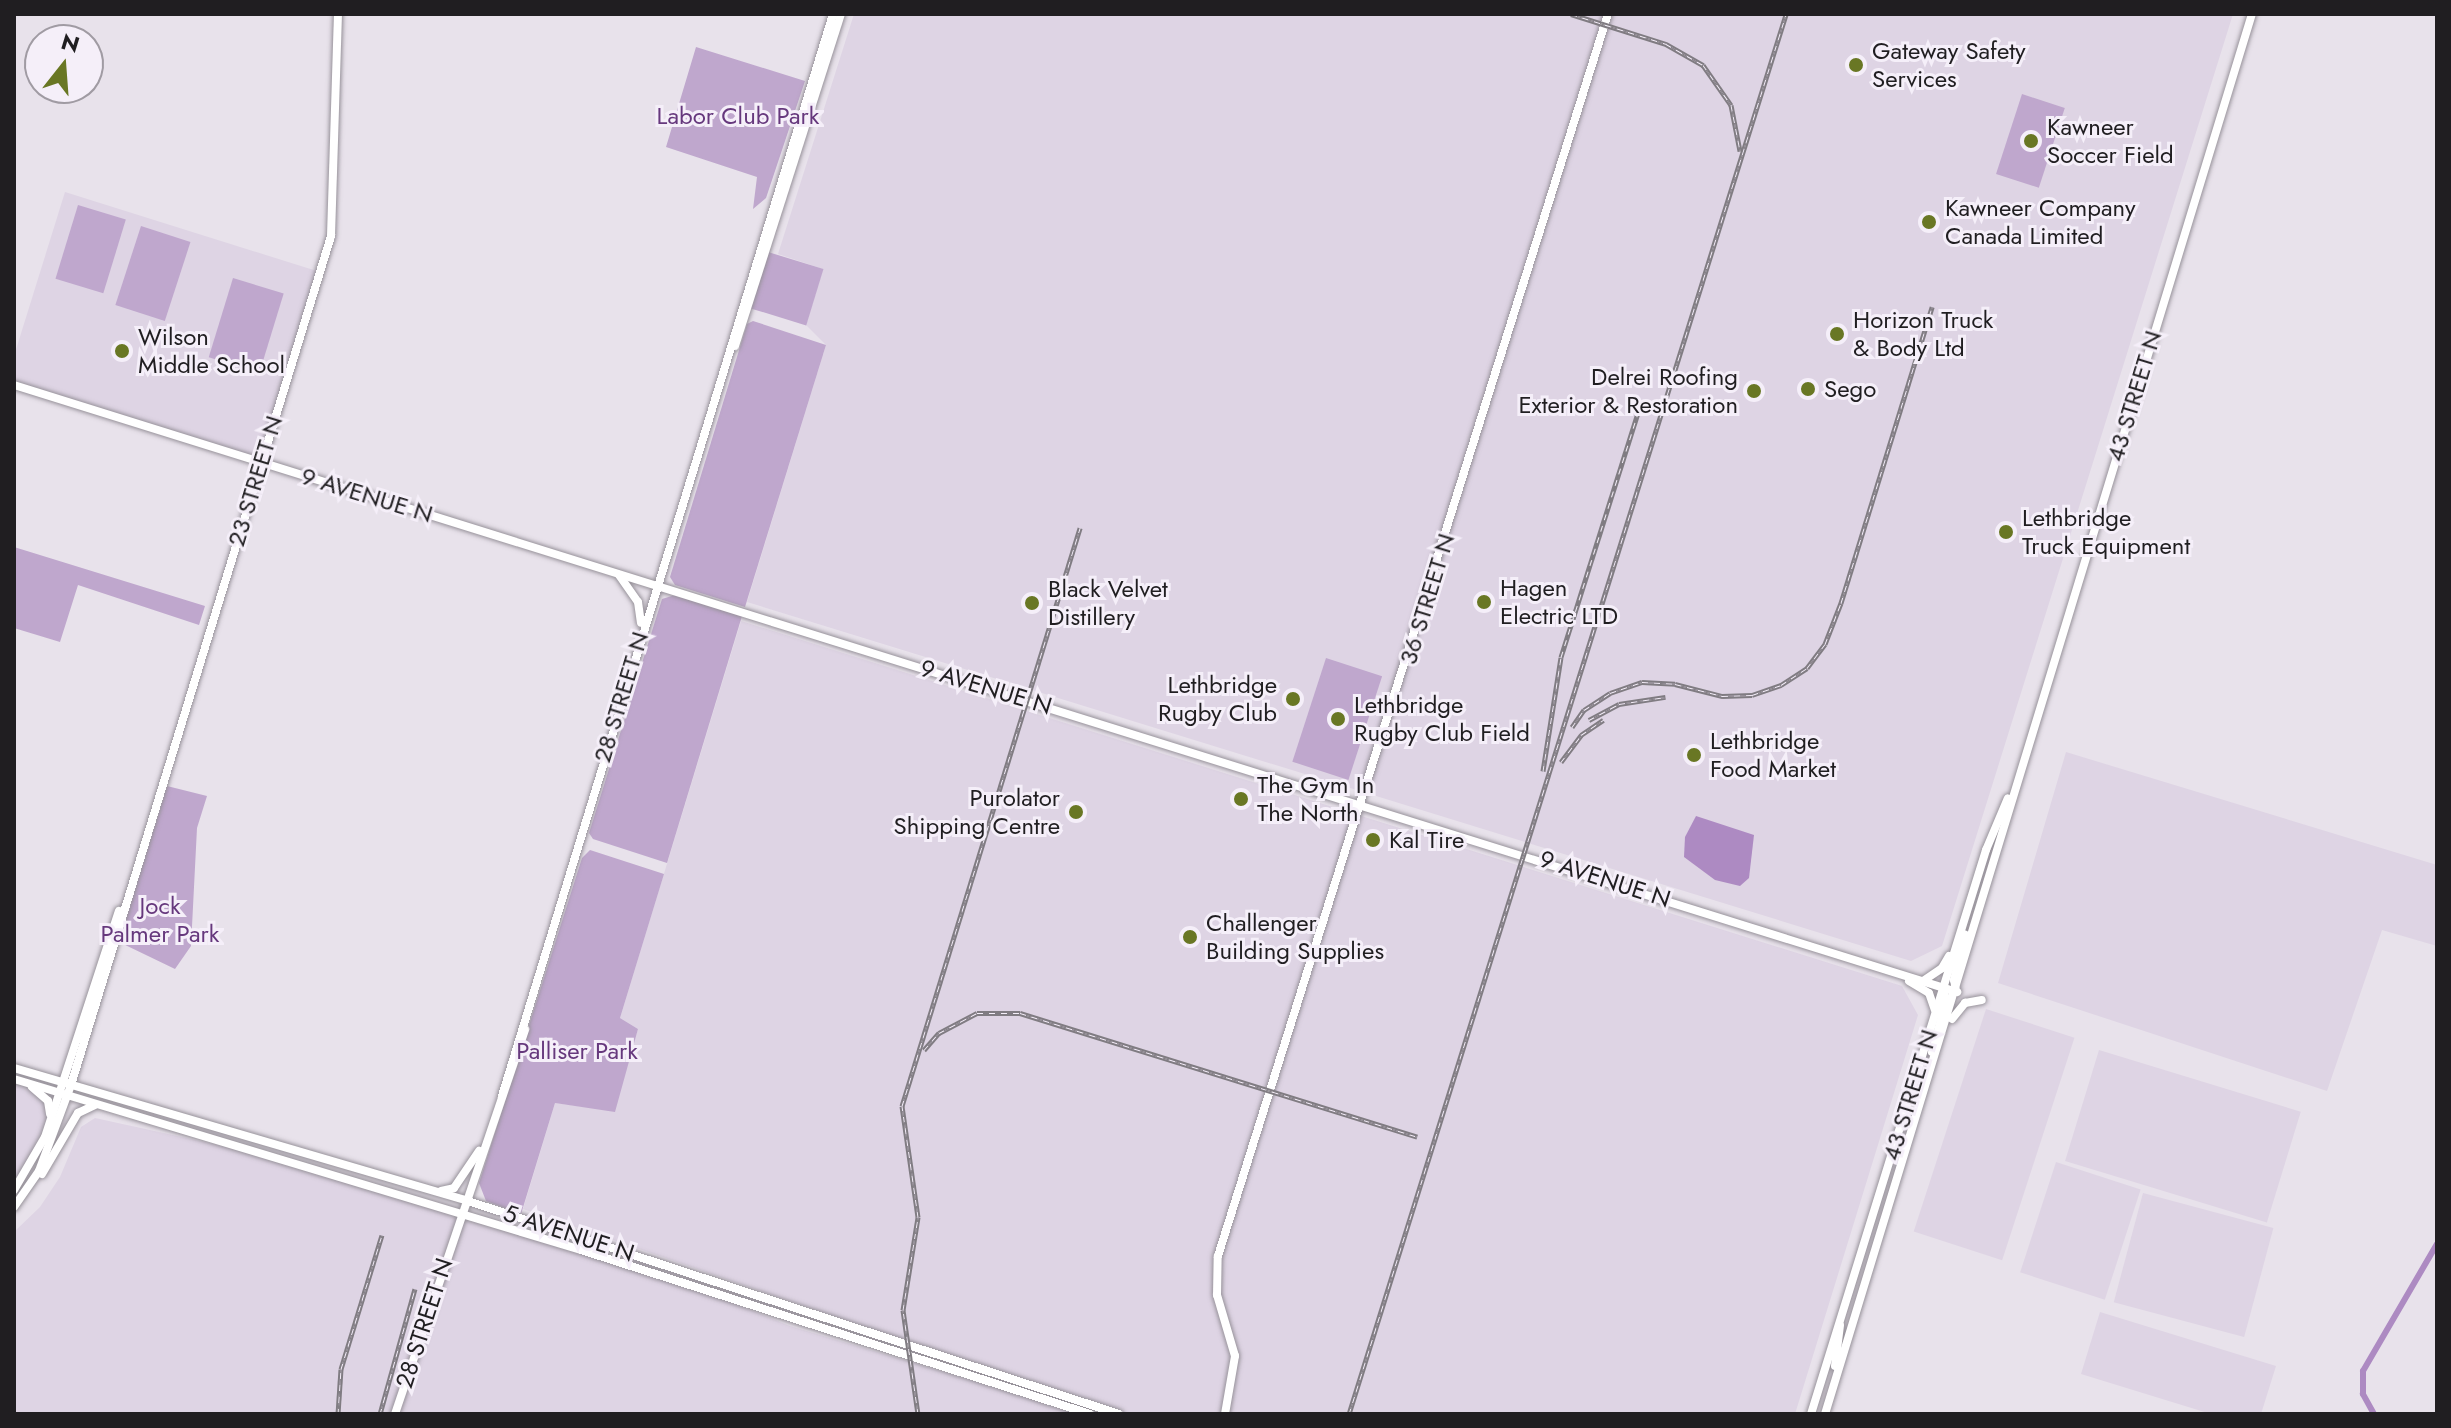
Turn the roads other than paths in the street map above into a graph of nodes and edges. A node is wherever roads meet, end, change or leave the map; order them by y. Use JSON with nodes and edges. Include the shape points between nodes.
{"nodes":[{"id":1,"x":338,"y":14,"type":"edge"},
{"id":2,"x":833,"y":14,"type":"edge"},
{"id":3,"x":841,"y":14,"type":"edge"},
{"id":4,"x":1608,"y":14,"type":"edge"},
{"id":5,"x":2252,"y":14,"type":"edge"},
{"id":6,"x":14,"y":385,"type":"edge"},
{"id":7,"x":717,"y":392,"type":"junction"},
{"id":8,"x":260,"y":462,"type":"junction"},
{"id":9,"x":616,"y":572,"type":"junction"},
{"id":10,"x":655,"y":585,"type":"junction"},
{"id":11,"x":641,"y":629,"type":"junction"},
{"id":12,"x":2016,"y":779,"type":"junction"},
{"id":13,"x":1363,"y":803,"type":"junction"},
{"id":14,"x":1973,"y":892,"type":"junction"},
{"id":15,"x":1958,"y":942,"type":"junction"},
{"id":16,"x":1890,"y":971,"type":"junction"},
{"id":17,"x":1923,"y":981,"type":"junction"},
{"id":18,"x":1943,"y":988,"type":"junction"},
{"id":19,"x":1957,"y":992,"type":"junction"},
{"id":20,"x":1982,"y":1000,"type":"dead end"},
{"id":21,"x":1934,"y":1020,"type":"junction"},
{"id":22,"x":1944,"y":1034,"type":"junction"},
{"id":23,"x":14,"y":1068,"type":"edge"},
{"id":24,"x":18,"y":1080,"type":"edge"},
{"id":25,"x":67,"y":1084,"type":"junction"},
{"id":26,"x":64,"y":1094,"type":"junction"},
{"id":27,"x":1924,"y":1097,"type":"junction"},
{"id":28,"x":99,"y":1104,"type":"junction"},
{"id":29,"x":51,"y":1119,"type":"junction"},
{"id":30,"x":490,"y":1133,"type":"junction"},
{"id":31,"x":29,"y":1189,"type":"junction"},
{"id":32,"x":14,"y":1190,"type":"edge"},
{"id":33,"x":433,"y":1191,"type":"junction"},
{"id":34,"x":465,"y":1200,"type":"junction"},
{"id":35,"x":14,"y":1207,"type":"edge"},
{"id":36,"x":459,"y":1213,"type":"junction"},
{"id":37,"x":1839,"y":1324,"type":"junction"},
{"id":38,"x":395,"y":1414,"type":"edge"},
{"id":39,"x":1090,"y":1414,"type":"edge"},
{"id":40,"x":1119,"y":1414,"type":"edge"},
{"id":41,"x":1225,"y":1414,"type":"edge"},
{"id":42,"x":1811,"y":1414,"type":"edge"},
{"id":43,"x":1824,"y":1414,"type":"edge"}],
"edges":[{"from":1,"to":8,"type":"main road","name":"23 STREET N","via":[[331,236]]},
{"from":2,"to":7,"type":"main road","name":"28 STREET N"},
{"from":3,"to":7,"type":"main road","name":"28 STREET N"},
{"from":4,"to":13,"type":"main road","name":"36 STREET N"},
{"from":5,"to":12,"type":"main road","name":"43 STREET N"},
{"from":6,"to":8,"type":"main road","name":"9 AVENUE N"},
{"from":7,"to":10,"type":"main road","name":"28 STREET N"},
{"from":8,"to":9,"type":"main road","name":"9 AVENUE N"},
{"from":8,"to":25,"type":"main road","name":"23 STREET N"},
{"from":9,"to":10,"type":"main road","name":"9 AVENUE N"},
{"from":9,"to":11,"type":"main road","via":[[638,602]]},
{"from":10,"to":11,"type":"main road","name":"28 STREET N"},
{"from":10,"to":13,"type":"main road","name":"9 AVENUE N"},
{"from":11,"to":30,"type":"main road","name":"28 STREET N"},
{"from":12,"to":14,"type":"main road","name":"43 STREET N"},
{"from":12,"to":19,"type":"main road","name":"43 STREET N"},
{"from":13,"to":16,"type":"main road","name":"9 AVENUE N"},
{"from":13,"to":41,"type":"main road","name":"36 STREET N","via":[[1218,1256],[1217,1295],[1235,1356]]},
{"from":14,"to":15,"type":"main road","name":"43 STREET N"},
{"from":14,"to":19,"type":"main road","via":[[1954,980]]},
{"from":15,"to":17,"type":"main road","via":[[1942,968]]},
{"from":15,"to":18,"type":"main road","name":"43 STREET N"},
{"from":16,"to":17,"type":"main road","name":"9 AVENUE N"},
{"from":16,"to":21,"type":"main road","via":[[1929,993]]},
{"from":17,"to":18,"type":"main road","name":"9 AVENUE N"},
{"from":18,"to":19,"type":"main road","name":"9 AVENUE N"},
{"from":18,"to":21,"type":"main road","name":"43 STREET N"},
{"from":18,"to":27,"type":"main road","via":[[1946,1002]]},
{"from":19,"to":22,"type":"main road","name":"43 STREET N"},
{"from":20,"to":22,"type":"main road","via":[[1961,1006]]},
{"from":21,"to":37,"type":"main road","name":"43 STREET N"},
{"from":22,"to":27,"type":"main road","name":"43 STREET N"},
{"from":23,"to":25,"type":"main road","name":"5 AVENUE N"},
{"from":24,"to":26,"type":"main road","name":"5 AVENUE N"},
{"from":24,"to":29,"type":"main road","via":[[44,1096]]},
{"from":25,"to":26,"type":"main road","name":"23 STREET N"},
{"from":25,"to":33,"type":"main road","name":"5 AVENUE N"},
{"from":26,"to":28,"type":"main road","name":"5 AVENUE N"},
{"from":26,"to":29,"type":"main road"},
{"from":26,"to":31,"type":"main road"},
{"from":27,"to":43,"type":"main road","name":"43 STREET N"},
{"from":28,"to":31,"type":"main road","via":[[78,1113]]},
{"from":28,"to":36,"type":"main road","name":"5 AVENUE N"},
{"from":29,"to":32,"type":"main road"},
{"from":30,"to":33,"type":"main road","via":[[454,1188]]},
{"from":30,"to":34,"type":"main road","name":"28 STREET N"},
{"from":31,"to":35,"type":"main road"},
{"from":33,"to":34,"type":"main road","name":"5 AVENUE N"},
{"from":34,"to":36,"type":"main road","name":"28 STREET N"},
{"from":34,"to":40,"type":"main road","name":"5 AVENUE N"},
{"from":36,"to":38,"type":"main road","name":"28 STREET N"},
{"from":36,"to":39,"type":"main road","name":"5 AVENUE N"},
{"from":37,"to":42,"type":"main road","name":"43 STREET N"},
{"from":37,"to":43,"type":"main road","via":[[1842,1339]]}]}
